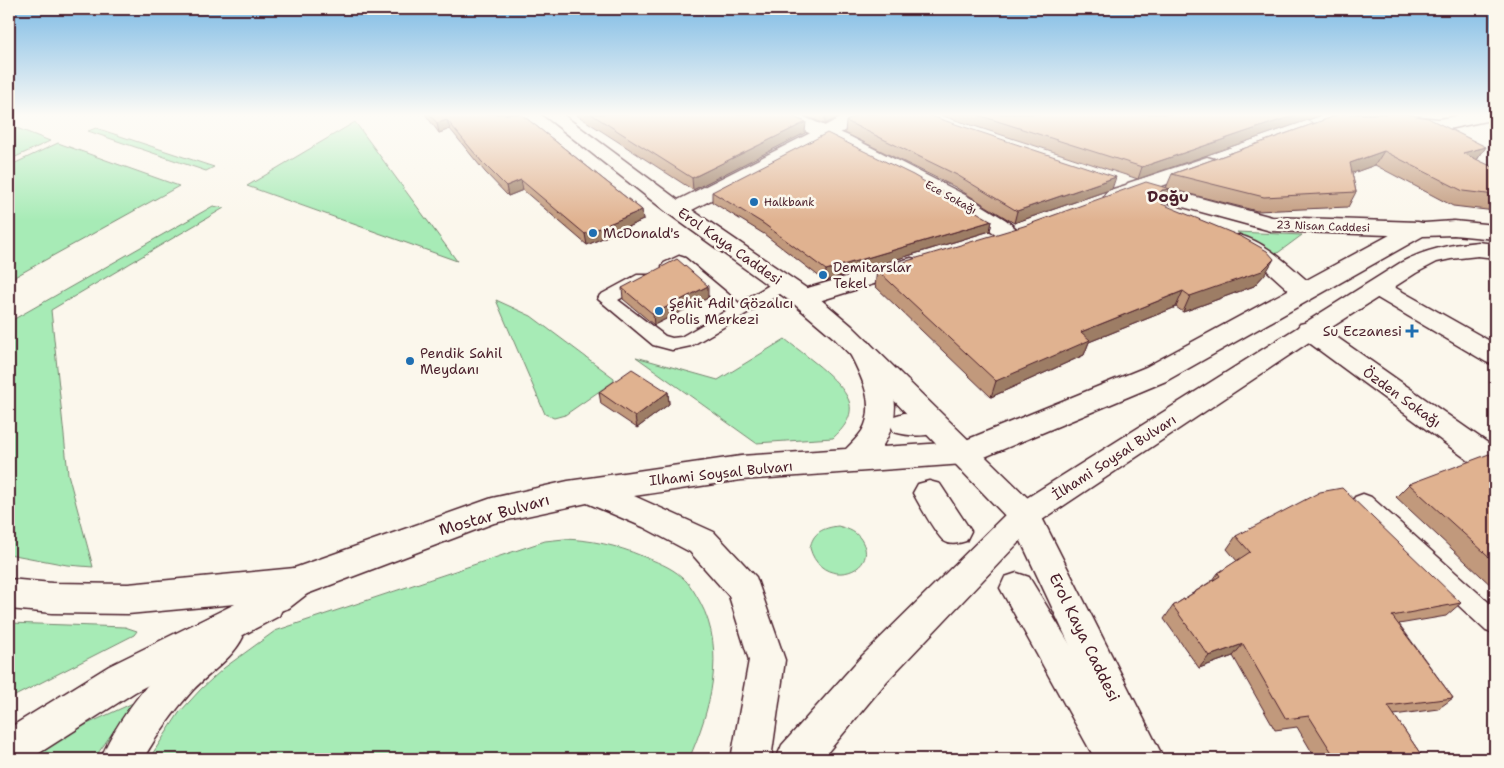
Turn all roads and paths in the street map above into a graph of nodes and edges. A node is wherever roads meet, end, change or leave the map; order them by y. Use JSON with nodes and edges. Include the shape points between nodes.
{"nodes":[{"id":1,"x":601,"y":150,"type":"edge"},
{"id":2,"x":793,"y":150,"type":"edge"},
{"id":3,"x":863,"y":150,"type":"edge"},
{"id":4,"x":1230,"y":155,"type":"edge"},
{"id":5,"x":1109,"y":179,"type":"edge"},
{"id":6,"x":1137,"y":188,"type":"junction"},
{"id":7,"x":1159,"y":194,"type":"junction"},
{"id":8,"x":1092,"y":204,"type":"edge"},
{"id":9,"x":677,"y":209,"type":"junction"},
{"id":10,"x":1418,"y":229,"type":"junction"},
{"id":11,"x":1495,"y":232,"type":"edge"},
{"id":12,"x":982,"y":243,"type":"edge"},
{"id":13,"x":1495,"y":251,"type":"edge"},
{"id":14,"x":926,"y":260,"type":"edge"},
{"id":15,"x":1378,"y":288,"type":"junction"},
{"id":16,"x":1302,"y":289,"type":"dead end"},
{"id":17,"x":793,"y":291,"type":"junction"},
{"id":18,"x":737,"y":311,"type":"junction"},
{"id":19,"x":1309,"y":330,"type":"junction"},
{"id":20,"x":860,"y":348,"type":"junction"},
{"id":21,"x":1495,"y":356,"type":"edge"},
{"id":22,"x":964,"y":453,"type":"junction"},
{"id":23,"x":855,"y":460,"type":"junction"},
{"id":24,"x":1495,"y":464,"type":"edge"},
{"id":25,"x":587,"y":489,"type":"junction"},
{"id":26,"x":929,"y":493,"type":"dead end"},
{"id":27,"x":1363,"y":503,"type":"dead end"},
{"id":28,"x":1025,"y":515,"type":"junction"},
{"id":29,"x":955,"y":531,"type":"dead end"},
{"id":30,"x":295,"y":583,"type":"junction"},
{"id":31,"x":1017,"y":588,"type":"dead end"},
{"id":32,"x":9,"y":594,"type":"edge"},
{"id":33,"x":267,"y":605,"type":"junction"},
{"id":34,"x":1495,"y":623,"type":"edge"},
{"id":35,"x":9,"y":750,"type":"edge"},
{"id":36,"x":121,"y":759,"type":"edge"},
{"id":37,"x":751,"y":759,"type":"edge"},
{"id":38,"x":796,"y":759,"type":"edge"},
{"id":39,"x":1117,"y":759,"type":"edge"},
{"id":40,"x":1144,"y":759,"type":"edge"}],
"edges":[{"from":1,"to":9,"type":"main road","name":"Erol Kaya Caddesi"},
{"from":2,"to":9,"type":"main road"},
{"from":3,"to":12,"type":"main road","name":"Ece Sokağı","via":[[1020,231]]},
{"from":4,"to":6,"type":"main road"},
{"from":5,"to":6,"type":"main road","name":"23 Nisan Caddesi"},
{"from":6,"to":7,"type":"main road","name":"23 Nisan Caddesi"},
{"from":6,"to":8,"type":"main road"},
{"from":7,"to":10,"type":"main road","name":"23 Nisan Caddesi","via":[[1270,224]]},
{"from":7,"to":16,"type":"main road","via":[[1148,206],[1243,244],[1270,261]]},
{"from":9,"to":17,"type":"main road","name":"Erol Kaya Caddesi"},
{"from":10,"to":11,"type":"main road"},
{"from":10,"to":22,"type":"main road","via":[[1156,374]]},
{"from":13,"to":15,"type":"main road","name":"İlhami Soysal Bulvarı","via":[[1478,249],[1429,257]]},
{"from":14,"to":17,"type":"main road"},
{"from":15,"to":19,"type":"main road","name":"İlhami Soysal Bulvarı"},
{"from":15,"to":21,"type":"main road"},
{"from":17,"to":18,"type":"lane"},
{"from":17,"to":20,"type":"main road","name":"Erol Kaya Caddesi"},
{"from":18,"to":18,"type":"lane","via":[[679,261],[606,299],[659,341],[672,344],[685,342]]},
{"from":19,"to":24,"type":"main road","name":"Özden Sokağı"},
{"from":19,"to":28,"type":"main road","name":"İlhami Soysal Bulvarı"},
{"from":20,"to":22,"type":"main road","name":"Erol Kaya Caddesi"},
{"from":20,"to":23,"type":"main road","via":[[878,383],[883,410],[877,431]]},
{"from":22,"to":23,"type":"main road"},
{"from":22,"to":28,"type":"main road","name":"Erol Kaya Caddesi"},
{"from":23,"to":25,"type":"main road","name":"Ilhami Soysal Bulvarı","via":[[740,468]]},
{"from":25,"to":30,"type":"main road","name":"Mostar Bulvarı","via":[[492,511]]},
{"from":25,"to":37,"type":"main road","via":[[702,542],[744,588],[767,660]]},
{"from":26,"to":29,"type":"main road"},
{"from":27,"to":34,"type":"lane"},
{"from":28,"to":38,"type":"main road","name":"İlhami Soysal Bulvarı","via":[[874,669]]},
{"from":28,"to":40,"type":"main road","name":"Erol Kaya Caddesi"},
{"from":30,"to":32,"type":"main road","via":[[128,599]]},
{"from":30,"to":33,"type":"main road","name":"Mostar Bulvarı"},
{"from":31,"to":39,"type":"main road"},
{"from":33,"to":35,"type":"main road","via":[[122,679]]},
{"from":33,"to":36,"type":"main road","name":"Mostar Bulvarı","via":[[200,656],[164,694]]}]}
